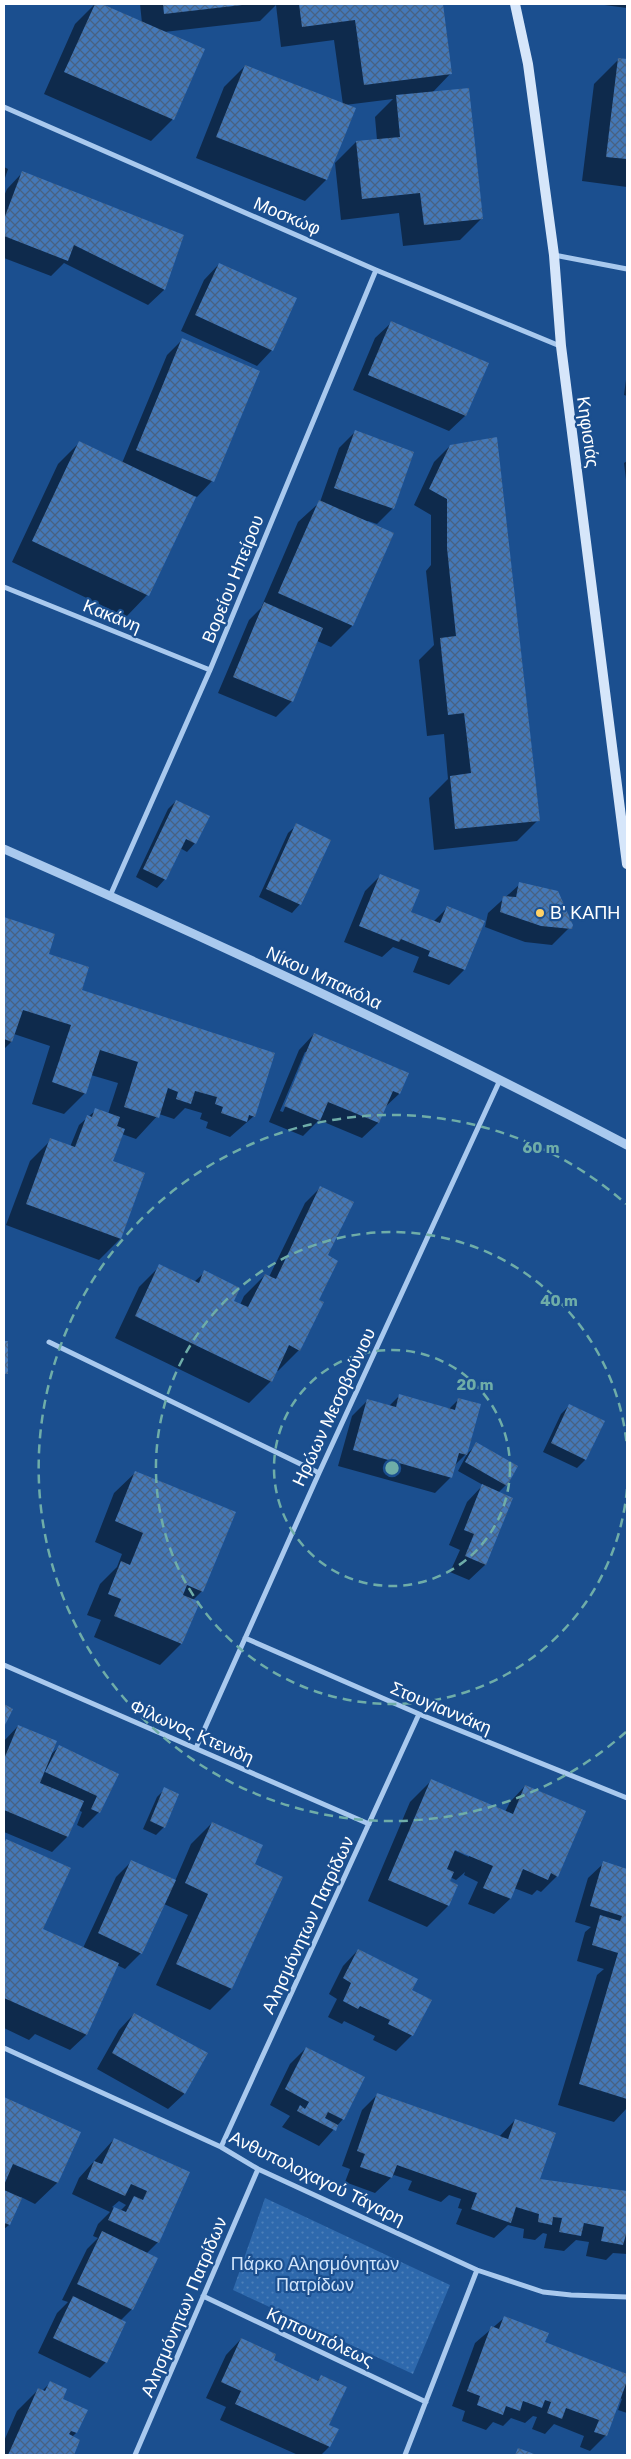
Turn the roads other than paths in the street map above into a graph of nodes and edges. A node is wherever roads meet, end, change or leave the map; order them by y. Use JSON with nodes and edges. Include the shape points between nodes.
{"nodes":[{"id":1,"x":515,"y":4,"type":"edge"},
{"id":2,"x":4,"y":107,"type":"edge"},
{"id":3,"x":554,"y":255,"type":"junction"},
{"id":4,"x":627,"y":269,"type":"edge"},
{"id":5,"x":376,"y":270,"type":"junction"},
{"id":6,"x":560,"y":346,"type":"junction"},
{"id":7,"x":4,"y":587,"type":"edge"},
{"id":8,"x":210,"y":670,"type":"junction"},
{"id":9,"x":4,"y":849,"type":"edge"},
{"id":10,"x":627,"y":864,"type":"edge"},
{"id":11,"x":110,"y":896,"type":"junction"},
{"id":12,"x":501,"y":1079,"type":"junction"},
{"id":13,"x":627,"y":1144,"type":"edge"},
{"id":14,"x":49,"y":1342,"type":"dead end"},
{"id":15,"x":319,"y":1473,"type":"junction"},
{"id":16,"x":246,"y":1638,"type":"junction"},
{"id":17,"x":4,"y":1665,"type":"edge"},
{"id":18,"x":419,"y":1714,"type":"junction"},
{"id":19,"x":196,"y":1748,"type":"junction"},
{"id":20,"x":627,"y":1798,"type":"edge"},
{"id":21,"x":369,"y":1824,"type":"junction"},
{"id":22,"x":4,"y":2048,"type":"edge"},
{"id":23,"x":221,"y":2147,"type":"junction"},
{"id":24,"x":258,"y":2169,"type":"junction"},
{"id":25,"x":477,"y":2270,"type":"junction"},
{"id":26,"x":203,"y":2296,"type":"junction"},
{"id":27,"x":627,"y":2297,"type":"edge"},
{"id":28,"x":426,"y":2402,"type":"junction"},
{"id":29,"x":135,"y":2455,"type":"edge"},
{"id":30,"x":405,"y":2455,"type":"edge"}],
"edges":[{"from":1,"to":3,"type":"main road","name":"Κηφισιάς","via":[[528,64]]},
{"from":2,"to":5,"type":"street","name":"Μοσκώφ"},
{"from":3,"to":4,"type":"street"},
{"from":3,"to":6,"type":"main road","name":"Κηφισιάς"},
{"from":5,"to":6,"type":"street","name":"Μοσκώφ"},
{"from":5,"to":8,"type":"street","name":"Βορείου Ηπείρου"},
{"from":6,"to":10,"type":"main road","name":"Κηφισιάς"},
{"from":7,"to":8,"type":"street","name":"Κακάνη"},
{"from":8,"to":11,"type":"street","name":"Βορείου Ηπείρου"},
{"from":9,"to":11,"type":"street","name":"Νίκου Μπακόλα"},
{"from":11,"to":12,"type":"street","name":"Νίκου Μπακόλα"},
{"from":12,"to":13,"type":"street","name":"Νίκου Μπακόλα"},
{"from":12,"to":15,"type":"street","name":"Ηρώων Μεσοβούνιου"},
{"from":14,"to":15,"type":"street"},
{"from":15,"to":16,"type":"street","name":"Ηρώων Μεσοβούνιου"},
{"from":16,"to":18,"type":"street","name":"Στουγιαννάκη"},
{"from":16,"to":19,"type":"street","name":"Ηρώων Μεσοβούνιου"},
{"from":17,"to":19,"type":"street","name":"Φίλωνος Κτενιδη"},
{"from":18,"to":20,"type":"street","name":"Στουγιαννάκη"},
{"from":18,"to":21,"type":"street","name":"Αλησμόνητων Πατρίδων"},
{"from":19,"to":21,"type":"street","name":"Φίλωνος Κτενιδη"},
{"from":21,"to":23,"type":"street","name":"Αλησμόνητων Πατρίδων"},
{"from":22,"to":23,"type":"street","name":"Ανθυπολοχαγού Τάγαρη"},
{"from":23,"to":24,"type":"street","name":"Ανθυπολοχαγού Τάγαρη"},
{"from":24,"to":25,"type":"street","name":"Ανθυπολοχαγού Τάγαρη"},
{"from":24,"to":26,"type":"street","name":"Αλησμόνητων Πατρίδων"},
{"from":25,"to":27,"type":"street","name":"Ανθυπολοχαγού Τάγαρη","via":[[543,2292]]},
{"from":25,"to":28,"type":"street"},
{"from":26,"to":28,"type":"street","name":"Κηπουπόλεως"},
{"from":26,"to":29,"type":"street","name":"Αλησμόνητων Πατρίδων"},
{"from":28,"to":30,"type":"street"}]}
